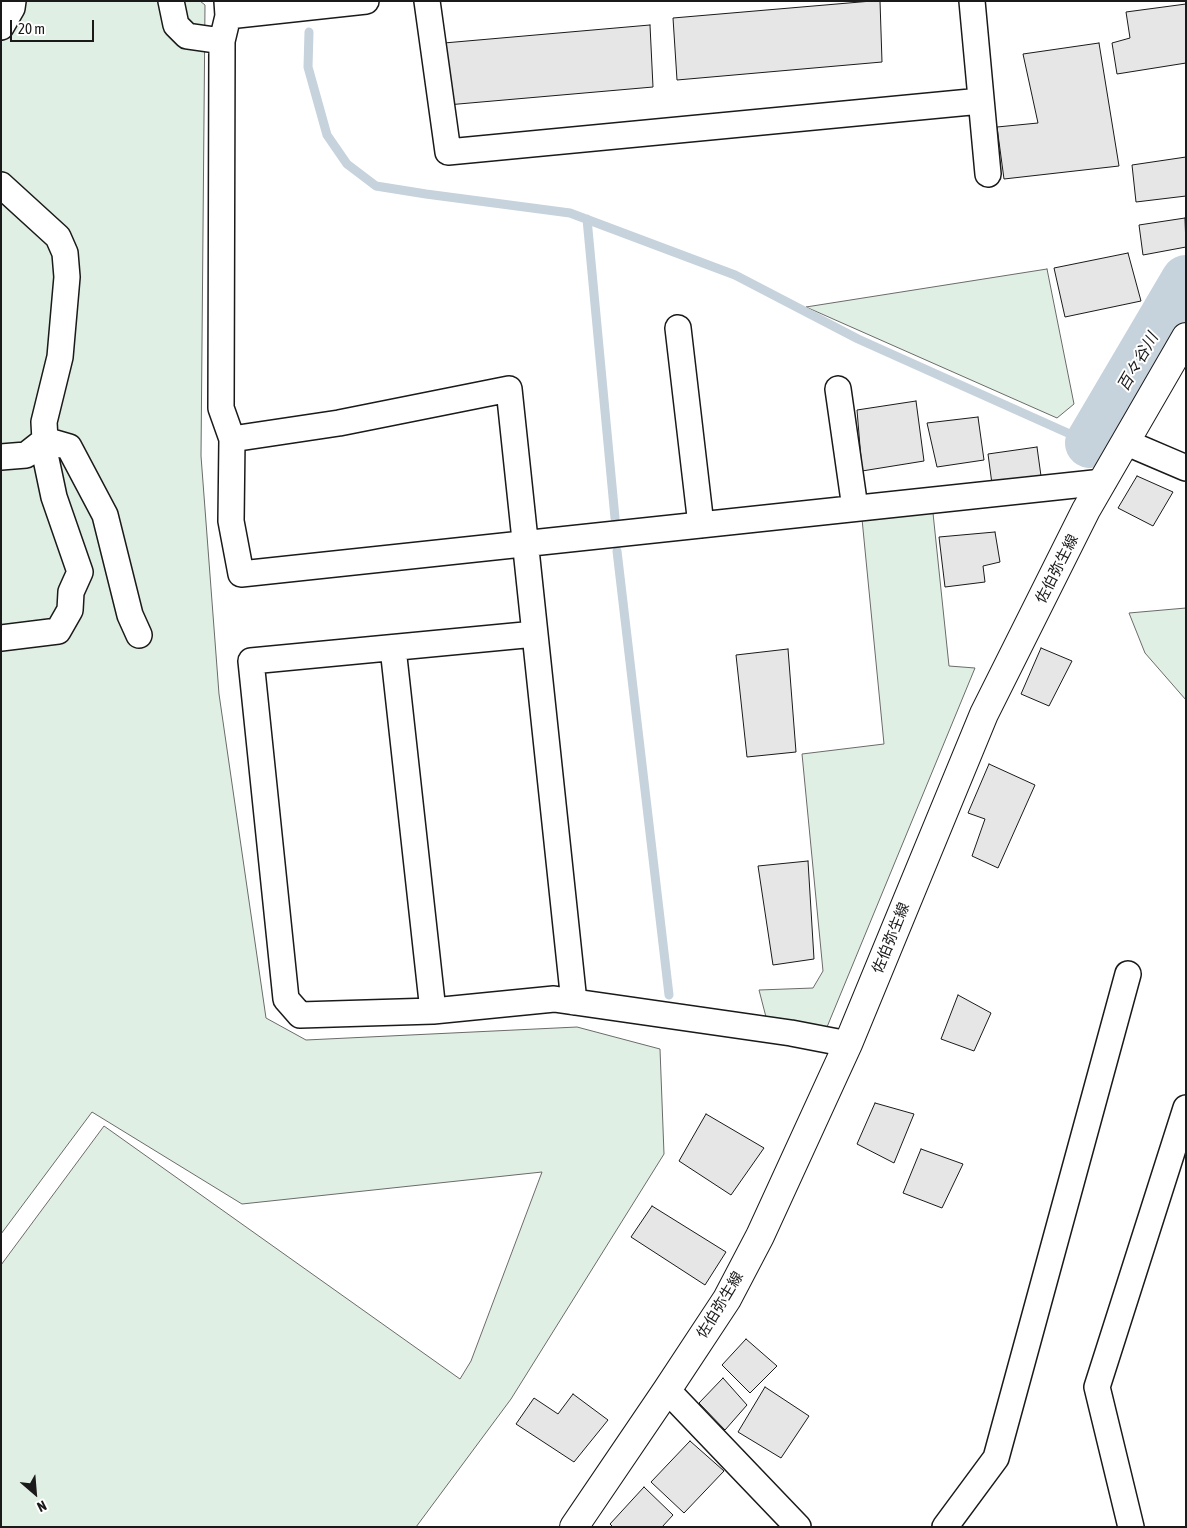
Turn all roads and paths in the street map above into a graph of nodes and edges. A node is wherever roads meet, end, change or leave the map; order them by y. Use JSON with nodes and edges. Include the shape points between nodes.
{"nodes":[{"id":1,"x":13,"y":1,"type":"edge"},
{"id":2,"x":171,"y":1,"type":"edge"},
{"id":3,"x":366,"y":1,"type":"edge"},
{"id":4,"x":427,"y":1,"type":"edge"},
{"id":5,"x":972,"y":1,"type":"edge"},
{"id":6,"x":227,"y":8,"type":"edge"},
{"id":7,"x":1,"y":27,"type":"edge"},
{"id":8,"x":222,"y":41,"type":"junction"},
{"id":9,"x":981,"y":101,"type":"junction"},
{"id":10,"x":988,"y":174,"type":"dead end"},
{"id":11,"x":1,"y":185,"type":"edge"},
{"id":12,"x":678,"y":328,"type":"dead end"},
{"id":13,"x":1186,"y":336,"type":"edge"},
{"id":14,"x":838,"y":389,"type":"dead end"},
{"id":15,"x":232,"y":439,"type":"junction"},
{"id":16,"x":45,"y":440,"type":"junction"},
{"id":17,"x":1125,"y":442,"type":"junction"},
{"id":18,"x":1,"y":457,"type":"edge"},
{"id":19,"x":1186,"y":468,"type":"edge"},
{"id":20,"x":1103,"y":482,"type":"junction"},
{"id":21,"x":855,"y":508,"type":"junction"},
{"id":22,"x":701,"y":525,"type":"junction"},
{"id":23,"x":526,"y":544,"type":"junction"},
{"id":24,"x":536,"y":634,"type":"junction"},
{"id":25,"x":139,"y":635,"type":"dead end"},
{"id":26,"x":1,"y":638,"type":"edge"},
{"id":27,"x":393,"y":648,"type":"junction"},
{"id":28,"x":1128,"y":974,"type":"dead end"},
{"id":29,"x":574,"y":1002,"type":"junction"},
{"id":30,"x":433,"y":1011,"type":"junction"},
{"id":31,"x":848,"y":1044,"type":"junction"},
{"id":32,"x":1186,"y":1108,"type":"edge"},
{"id":33,"x":667,"y":1390,"type":"junction"},
{"id":34,"x":574,"y":1527,"type":"edge"},
{"id":35,"x":798,"y":1527,"type":"edge"},
{"id":36,"x":945,"y":1527,"type":"edge"},
{"id":37,"x":1131,"y":1527,"type":"edge"}],
"edges":[{"from":1,"to":7,"type":"street"},
{"from":2,"to":8,"type":"street","via":[[176,25],[187,36]]},
{"from":3,"to":6,"type":"street"},
{"from":4,"to":9,"type":"street","via":[[448,152]]},
{"from":5,"to":9,"type":"street"},
{"from":6,"to":8,"type":"street"},
{"from":8,"to":15,"type":"street","via":[[221,408]]},
{"from":9,"to":10,"type":"street"},
{"from":11,"to":16,"type":"street","via":[[58,237],[66,253],[60,357],[44,422]]},
{"from":12,"to":22,"type":"street"},
{"from":13,"to":17,"type":"main road","name":"佐伯弥生線"},
{"from":14,"to":21,"type":"street"},
{"from":15,"to":23,"type":"street","via":[[231,521],[242,574]]},
{"from":15,"to":23,"type":"street","via":[[339,423],[510,389]]},
{"from":16,"to":18,"type":"street","via":[[26,456]]},
{"from":16,"to":25,"type":"street","via":[[69,447],[105,515],[130,615]]},
{"from":16,"to":26,"type":"street","via":[[54,497],[80,572],[71,592],[70,610],[58,631]]},
{"from":17,"to":19,"type":"street"},
{"from":17,"to":20,"type":"main road","name":"佐伯弥生線"},
{"from":20,"to":21,"type":"street"},
{"from":20,"to":31,"type":"main road","name":"佐伯弥生線","via":[[984,714]]},
{"from":21,"to":22,"type":"street"},
{"from":22,"to":23,"type":"street"},
{"from":23,"to":24,"type":"street"},
{"from":24,"to":27,"type":"street"},
{"from":24,"to":29,"type":"street"},
{"from":27,"to":30,"type":"street"},
{"from":27,"to":30,"type":"street","via":[[251,661],[286,999],[300,1015]]},
{"from":28,"to":36,"type":"street","via":[[996,1458]]},
{"from":29,"to":30,"type":"street","via":[[554,999]]},
{"from":29,"to":31,"type":"street"},
{"from":31,"to":33,"type":"main road","name":"佐伯弥生線","via":[[760,1236],[726,1299]]},
{"from":32,"to":37,"type":"street","via":[[1097,1387]]},
{"from":33,"to":34,"type":"main road","name":"佐伯弥生線"},
{"from":33,"to":35,"type":"street"}]}
